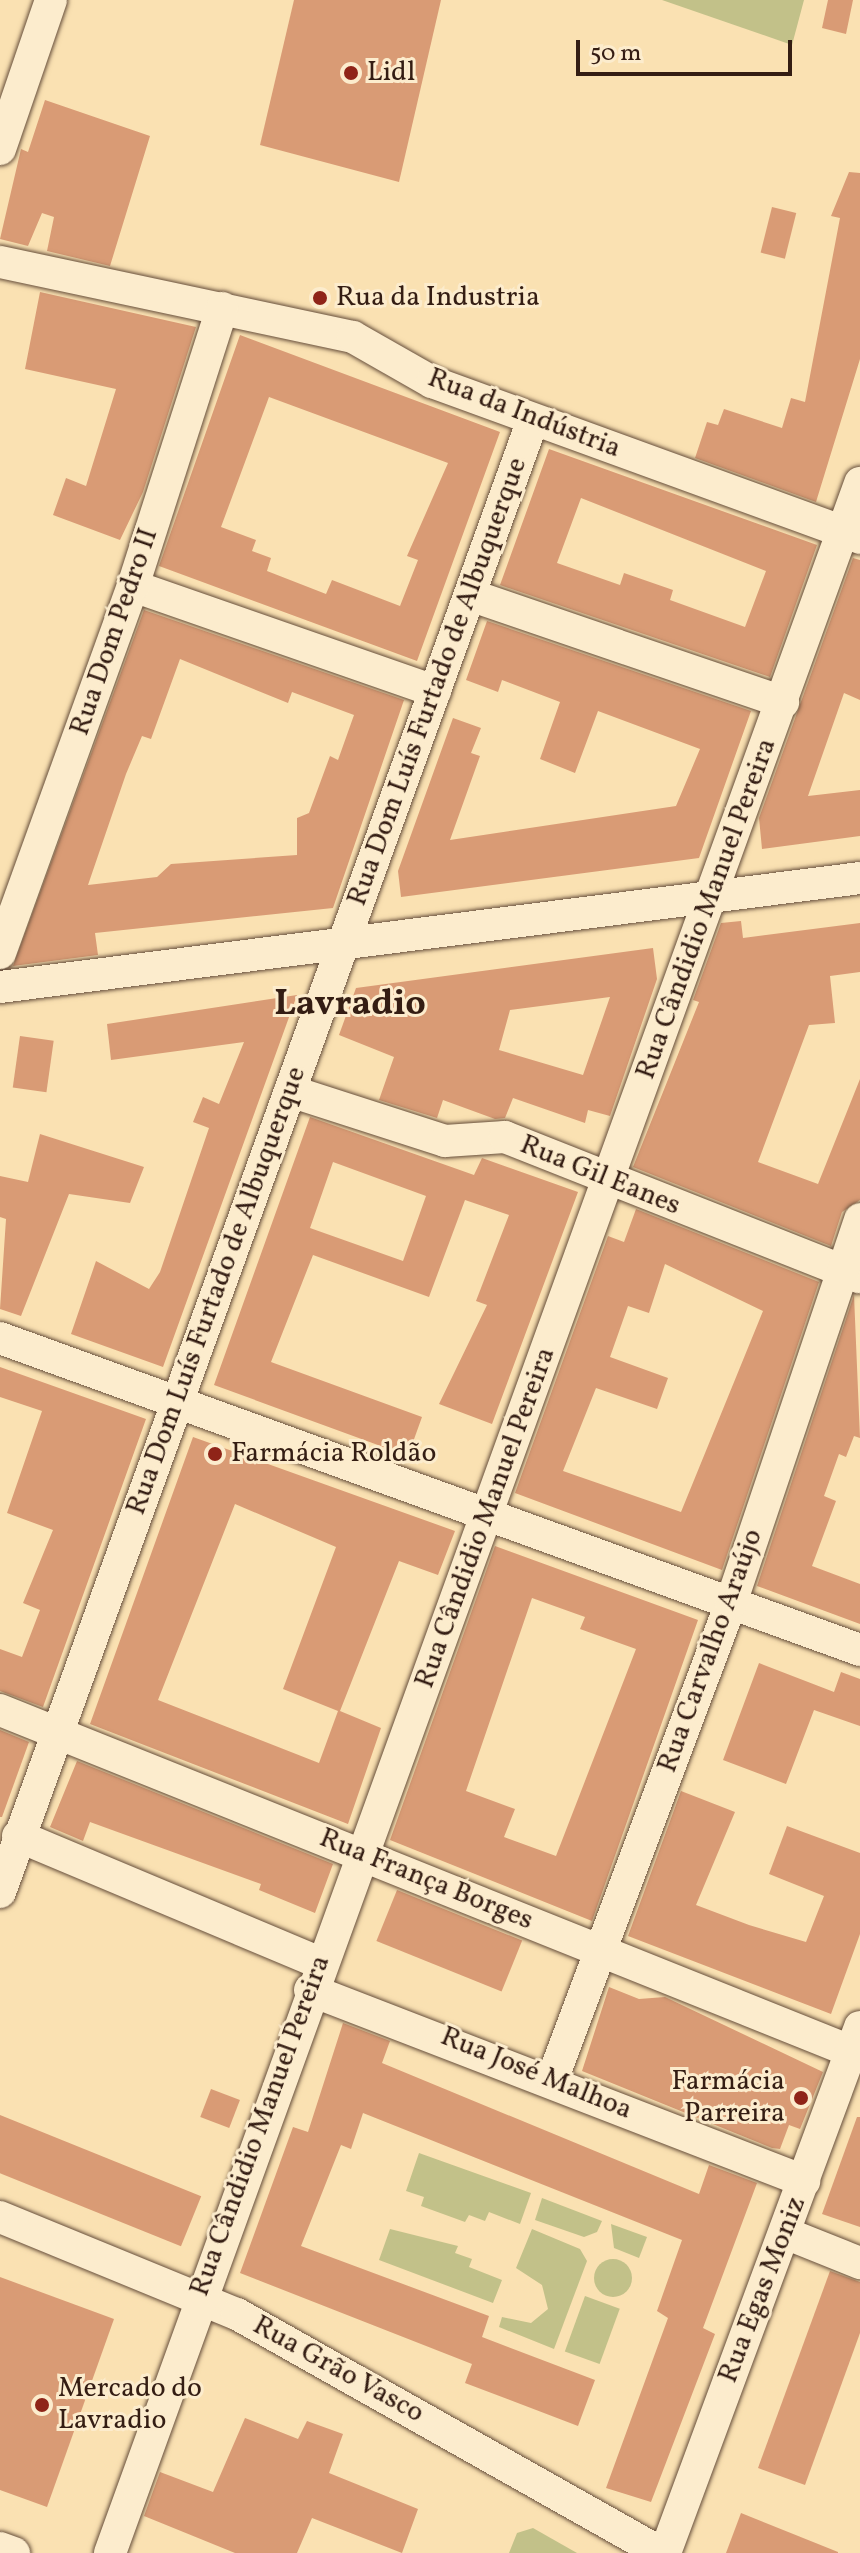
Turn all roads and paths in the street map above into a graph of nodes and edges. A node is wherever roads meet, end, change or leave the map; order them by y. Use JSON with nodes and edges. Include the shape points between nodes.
{"nodes":[{"id":1,"x":51,"y":0,"type":"edge"},
{"id":2,"x":0,"y":149,"type":"edge"},
{"id":3,"x":0,"y":262,"type":"edge"},
{"id":4,"x":222,"y":308,"type":"junction"},
{"id":5,"x":533,"y":420,"type":"junction"},
{"id":6,"x":860,"y":483,"type":"edge"},
{"id":7,"x":851,"y":535,"type":"edge"},
{"id":8,"x":133,"y":586,"type":"junction"},
{"id":9,"x":470,"y":595,"type":"junction"},
{"id":10,"x":435,"y":691,"type":"junction"},
{"id":11,"x":783,"y":702,"type":"junction"},
{"id":12,"x":860,"y":878,"type":"edge"},
{"id":13,"x":706,"y":899,"type":"junction"},
{"id":14,"x":344,"y":941,"type":"junction"},
{"id":15,"x":0,"y":953,"type":"edge"},
{"id":16,"x":0,"y":987,"type":"edge"},
{"id":17,"x":290,"y":1091,"type":"junction"},
{"id":18,"x":610,"y":1181,"type":"junction"},
{"id":19,"x":860,"y":1219,"type":"edge"},
{"id":20,"x":850,"y":1274,"type":"edge"},
{"id":21,"x":0,"y":1338,"type":"edge"},
{"id":22,"x":176,"y":1402,"type":"junction"},
{"id":23,"x":488,"y":1515,"type":"junction"},
{"id":24,"x":731,"y":1603,"type":"junction"},
{"id":25,"x":860,"y":1650,"type":"edge"},
{"id":26,"x":0,"y":1710,"type":"edge"},
{"id":27,"x":56,"y":1733,"type":"junction"},
{"id":28,"x":18,"y":1836,"type":"junction"},
{"id":29,"x":362,"y":1851,"type":"junction"},
{"id":30,"x":0,"y":1892,"type":"edge"},
{"id":31,"x":600,"y":1952,"type":"junction"},
{"id":32,"x":315,"y":1976,"type":"junction"},
{"id":33,"x":857,"y":2044,"type":"edge"},
{"id":34,"x":552,"y":2080,"type":"junction"},
{"id":35,"x":804,"y":2181,"type":"junction"},
{"id":36,"x":0,"y":2217,"type":"edge"},
{"id":37,"x":785,"y":2233,"type":"junction"},
{"id":38,"x":860,"y":2263,"type":"edge"},
{"id":39,"x":199,"y":2296,"type":"junction"},
{"id":40,"x":0,"y":2548,"type":"edge"},
{"id":41,"x":14,"y":2553,"type":"edge"},
{"id":42,"x":110,"y":2553,"type":"edge"},
{"id":43,"x":663,"y":2553,"type":"edge"}],
"edges":[{"from":1,"to":2,"type":"street"},
{"from":3,"to":4,"type":"street","name":"Rua da Indústria"},
{"from":4,"to":5,"type":"street","name":"Rua da Indústria","via":[[353,337],[432,382]]},
{"from":4,"to":8,"type":"street","name":"Rua Dom Pedro II"},
{"from":5,"to":7,"type":"street","name":"Rua da Indústria"},
{"from":5,"to":9,"type":"street","name":"Rua Dom Luís Furtado de Albuquerque"},
{"from":6,"to":7,"type":"street","name":"Rua Cândidio Manuel Pereira"},
{"from":7,"to":11,"type":"street","name":"Rua Cândidio Manuel Pereira"},
{"from":8,"to":10,"type":"street"},
{"from":8,"to":15,"type":"street","name":"Rua Dom Pedro II"},
{"from":9,"to":10,"type":"street","name":"Rua Dom Luís Furtado de Albuquerque"},
{"from":9,"to":11,"type":"street"},
{"from":10,"to":14,"type":"street","name":"Rua Dom Luís Furtado de Albuquerque"},
{"from":11,"to":13,"type":"street","name":"Rua Cândidio Manuel Pereira"},
{"from":12,"to":13,"type":"street"},
{"from":13,"to":14,"type":"street"},
{"from":13,"to":18,"type":"street","name":"Rua Cândidio Manuel Pereira"},
{"from":14,"to":16,"type":"street"},
{"from":14,"to":17,"type":"street","name":"Rua Dom Luís Furtado de Albuquerque"},
{"from":17,"to":18,"type":"street","name":"Rua Gil Eanes","via":[[445,1141],[505,1137]]},
{"from":17,"to":22,"type":"street","name":"Rua Dom Luís Furtado de Albuquerque"},
{"from":18,"to":20,"type":"street","name":"Rua Gil Eanes"},
{"from":18,"to":23,"type":"street","name":"Rua Cândidio Manuel Pereira"},
{"from":19,"to":20,"type":"street","name":"Rua Carvalho Araújo"},
{"from":20,"to":24,"type":"street","name":"Rua Carvalho Araújo"},
{"from":21,"to":22,"type":"street"},
{"from":22,"to":23,"type":"street"},
{"from":22,"to":27,"type":"street","name":"Rua Dom Luís Furtado de Albuquerque"},
{"from":23,"to":24,"type":"street"},
{"from":23,"to":29,"type":"street","name":"Rua Cândidio Manuel Pereira"},
{"from":24,"to":25,"type":"street"},
{"from":24,"to":31,"type":"street","name":"Rua Carvalho Araújo"},
{"from":26,"to":27,"type":"street","name":"Rua França Borges"},
{"from":27,"to":28,"type":"street","name":"Rua Dom Luís Furtado de Albuquerque"},
{"from":27,"to":29,"type":"street","name":"Rua França Borges"},
{"from":28,"to":30,"type":"street","name":"Rua Dom Luís Furtado de Albuquerque"},
{"from":28,"to":32,"type":"street","name":"Rua José Malhoa"},
{"from":29,"to":31,"type":"street","name":"Rua França Borges"},
{"from":29,"to":32,"type":"street","name":"Rua Cândidio Manuel Pereira"},
{"from":31,"to":33,"type":"street","name":"Rua França Borges"},
{"from":31,"to":34,"type":"street","name":"Rua Carvalho Araújo"},
{"from":32,"to":34,"type":"street","name":"Rua José Malhoa"},
{"from":32,"to":39,"type":"street","name":"Rua Cândidio Manuel Pereira"},
{"from":33,"to":35,"type":"street","name":"Rua Egas Moniz"},
{"from":34,"to":35,"type":"street","name":"Rua José Malhoa"},
{"from":35,"to":37,"type":"street","name":"Rua Egas Moniz"},
{"from":36,"to":39,"type":"street","name":"Rua Grão Vasco"},
{"from":37,"to":38,"type":"street"},
{"from":37,"to":43,"type":"street","name":"Rua Egas Moniz"},
{"from":39,"to":42,"type":"street","name":"Rua Cândidio Manuel Pereira"},
{"from":39,"to":43,"type":"street","name":"Rua Grão Vasco"},
{"from":40,"to":41,"type":"street"}]}
